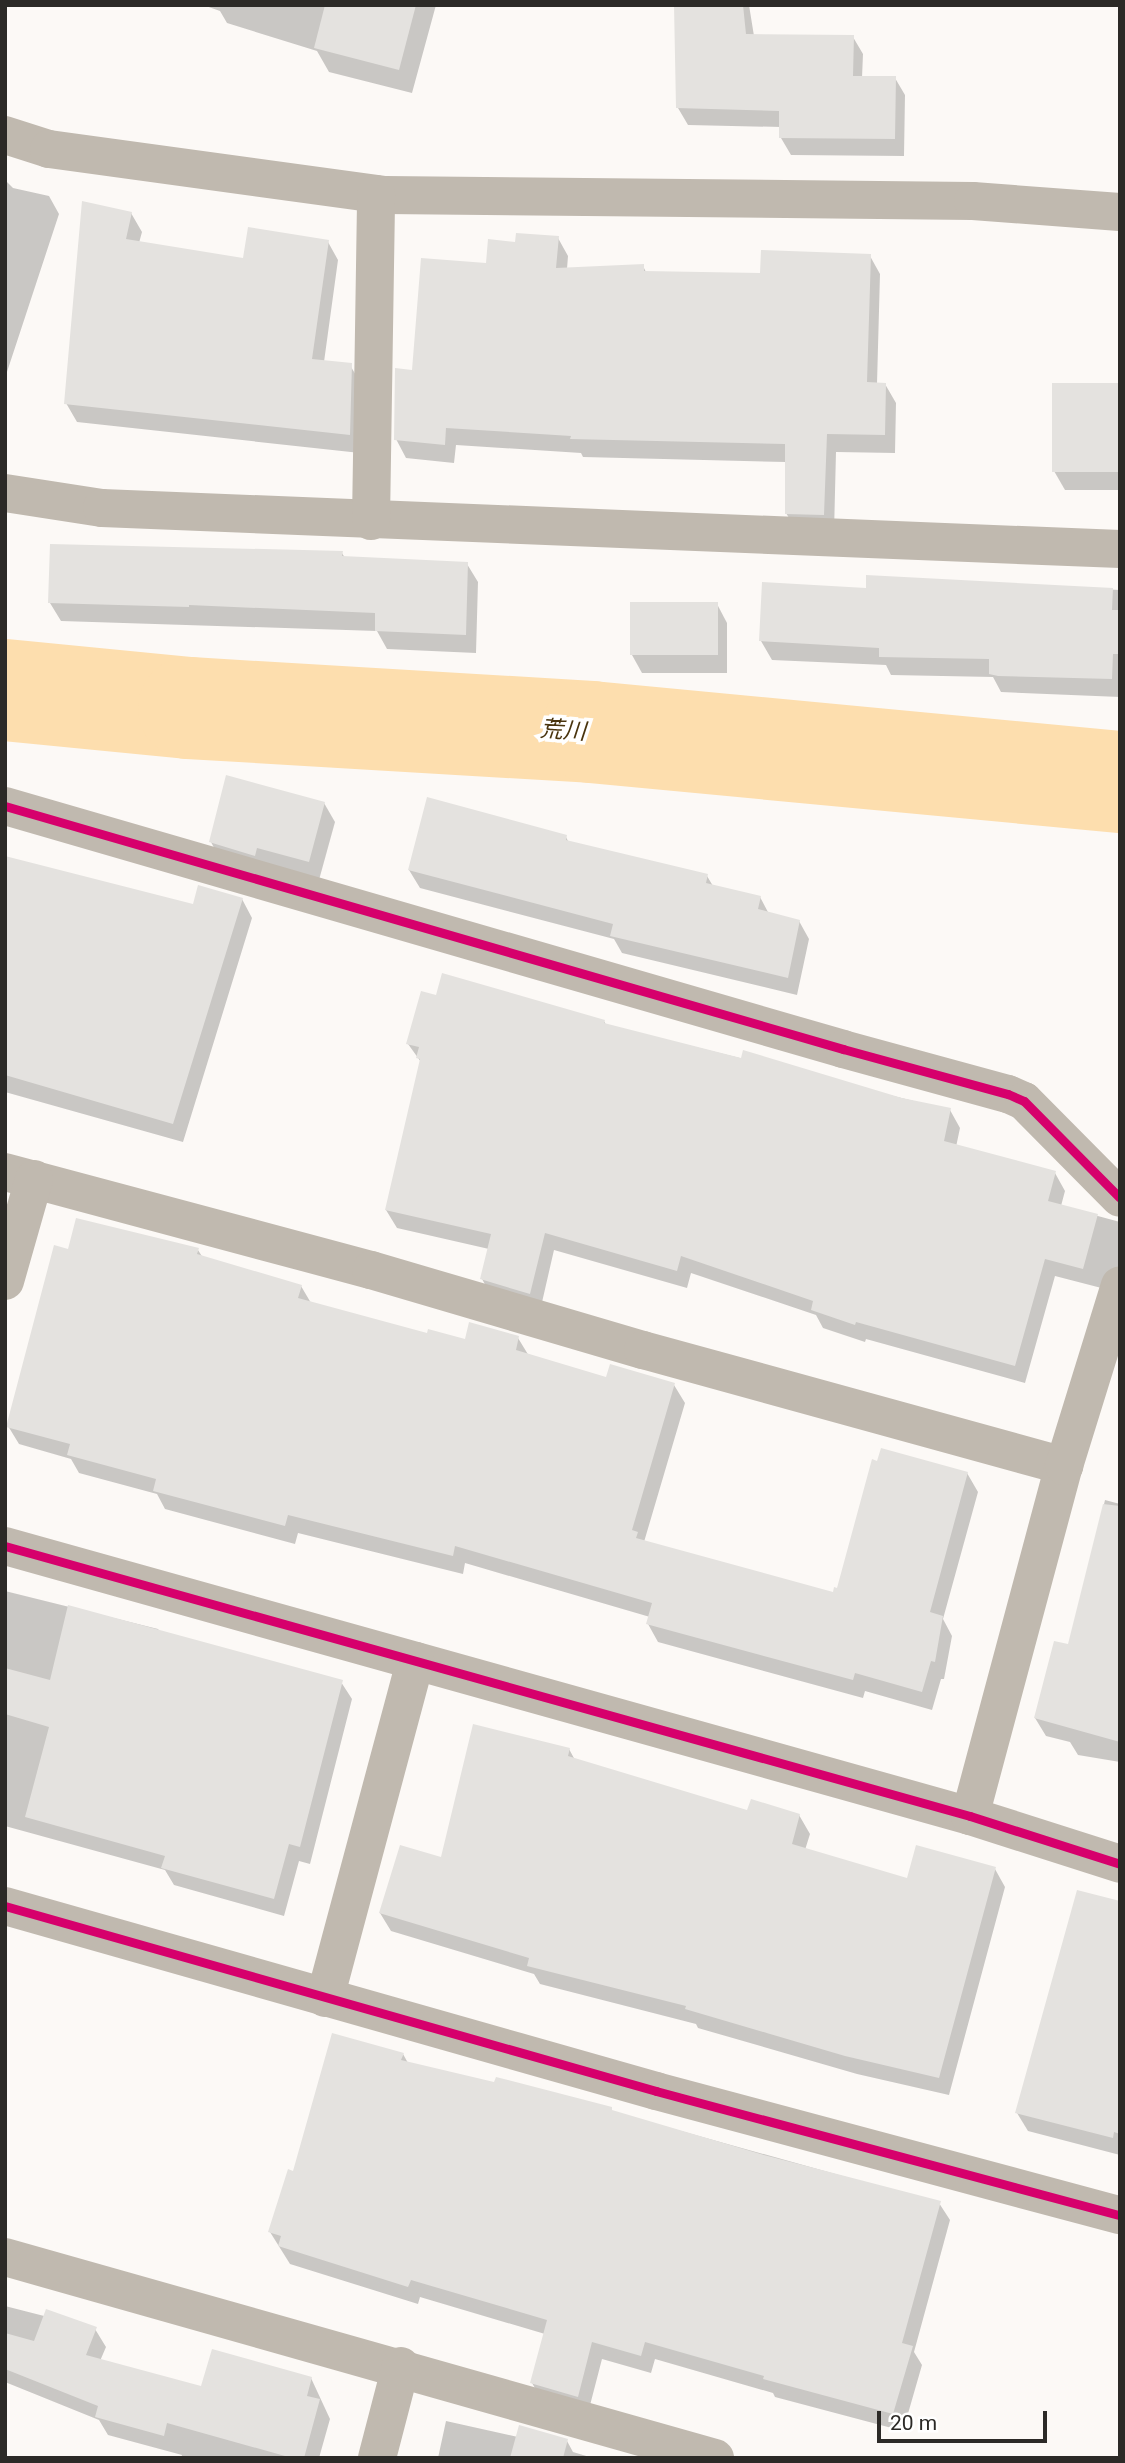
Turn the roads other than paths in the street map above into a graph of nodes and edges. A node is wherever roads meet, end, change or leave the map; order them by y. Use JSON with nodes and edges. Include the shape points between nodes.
{"nodes":[{"id":1,"x":5,"y":135,"type":"edge"},
{"id":2,"x":376,"y":194,"type":"junction"},
{"id":3,"x":1120,"y":212,"type":"edge"},
{"id":4,"x":5,"y":493,"type":"edge"},
{"id":5,"x":371,"y":521,"type":"junction"},
{"id":6,"x":1120,"y":549,"type":"edge"},
{"id":7,"x":5,"y":806,"type":"edge"},
{"id":8,"x":19,"y":1175,"type":"edge"},
{"id":9,"x":1120,"y":1198,"type":"edge"},
{"id":10,"x":5,"y":1281,"type":"edge"},
{"id":11,"x":1120,"y":1285,"type":"edge"},
{"id":12,"x":1064,"y":1466,"type":"junction"},
{"id":13,"x":5,"y":1546,"type":"edge"},
{"id":14,"x":415,"y":1661,"type":"junction"},
{"id":15,"x":970,"y":1816,"type":"junction"},
{"id":16,"x":1120,"y":1864,"type":"edge"},
{"id":17,"x":5,"y":1906,"type":"edge"},
{"id":18,"x":325,"y":1998,"type":"junction"},
{"id":19,"x":1120,"y":2215,"type":"edge"},
{"id":20,"x":5,"y":2257,"type":"edge"},
{"id":21,"x":401,"y":2366,"type":"junction"},
{"id":22,"x":377,"y":2458,"type":"edge"},
{"id":23,"x":715,"y":2458,"type":"edge"}],
"edges":[{"from":1,"to":2,"type":"street","via":[[48,149]]},
{"from":2,"to":3,"type":"street","via":[[972,201]]},
{"from":2,"to":5,"type":"street"},
{"from":4,"to":5,"type":"street","via":[[102,508]]},
{"from":5,"to":6,"type":"street"},
{"from":7,"to":9,"type":"street","via":[[1008,1094],[1024,1101]]},
{"from":8,"to":10,"type":"street"},
{"from":8,"to":12,"type":"street"},
{"from":11,"to":12,"type":"street"},
{"from":12,"to":15,"type":"street"},
{"from":13,"to":14,"type":"street"},
{"from":14,"to":15,"type":"street"},
{"from":14,"to":18,"type":"street"},
{"from":15,"to":16,"type":"street"},
{"from":17,"to":18,"type":"street"},
{"from":18,"to":19,"type":"street"},
{"from":20,"to":21,"type":"street"},
{"from":21,"to":22,"type":"street"},
{"from":21,"to":23,"type":"street"}]}
